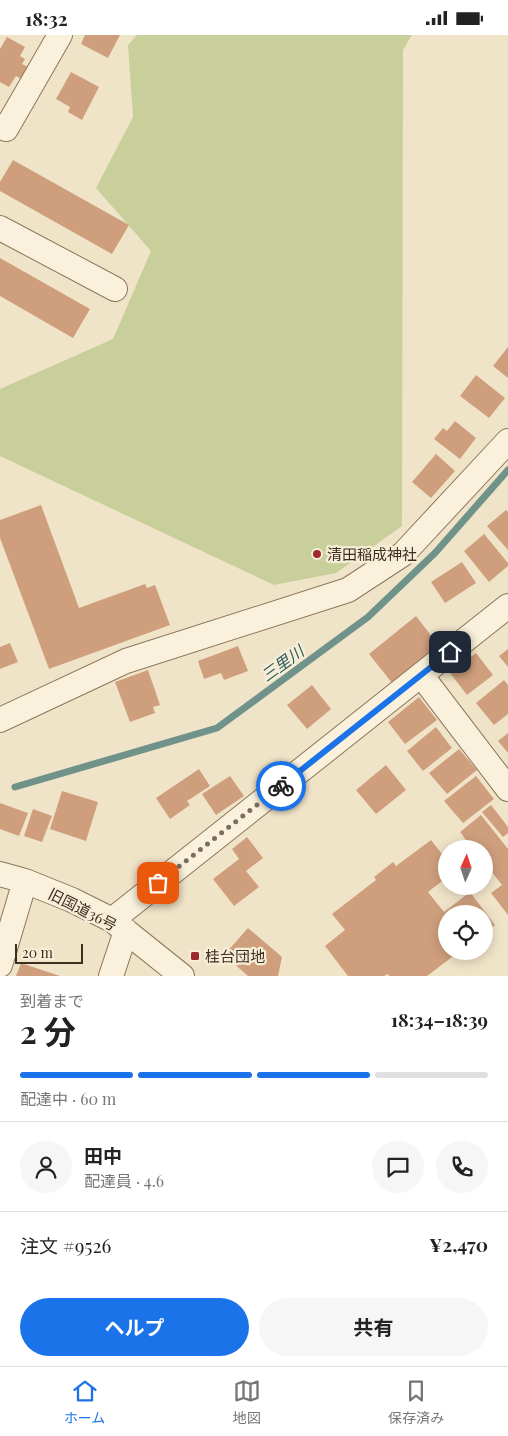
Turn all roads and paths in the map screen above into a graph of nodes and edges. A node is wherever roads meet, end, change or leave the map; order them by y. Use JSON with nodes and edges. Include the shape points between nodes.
{"nodes":[{"id":1,"x":60,"y":35,"type":"edge"},
{"id":2,"x":2,"y":132,"type":"edge"},
{"id":3,"x":0,"y":228,"type":"edge"},
{"id":4,"x":115,"y":289,"type":"dead end"},
{"id":5,"x":508,"y":441,"type":"edge"},
{"id":6,"x":508,"y":606,"type":"edge"},
{"id":7,"x":421,"y":675,"type":"junction"},
{"id":8,"x":0,"y":720,"type":"edge"},
{"id":9,"x":508,"y":789,"type":"edge"},
{"id":10,"x":0,"y":874,"type":"edge"},
{"id":11,"x":25,"y":881,"type":"junction"},
{"id":12,"x":119,"y":926,"type":"junction"},
{"id":13,"x":0,"y":965,"type":"edge"},
{"id":14,"x":111,"y":976,"type":"edge"},
{"id":15,"x":182,"y":976,"type":"edge"}],
"edges":[{"from":1,"to":2,"type":"street"},
{"from":3,"to":4,"type":"street"},
{"from":5,"to":8,"type":"street","via":[[403,554],[348,590],[126,661]]},
{"from":6,"to":7,"type":"street"},
{"from":7,"to":9,"type":"street"},
{"from":7,"to":12,"type":"street"},
{"from":10,"to":11,"type":"street","name":"旧国道36号"},
{"from":11,"to":12,"type":"street","name":"旧国道36号","via":[[72,900]]},
{"from":11,"to":13,"type":"street"},
{"from":12,"to":14,"type":"street"},
{"from":12,"to":15,"type":"street","name":"旧国道36号"}]}
